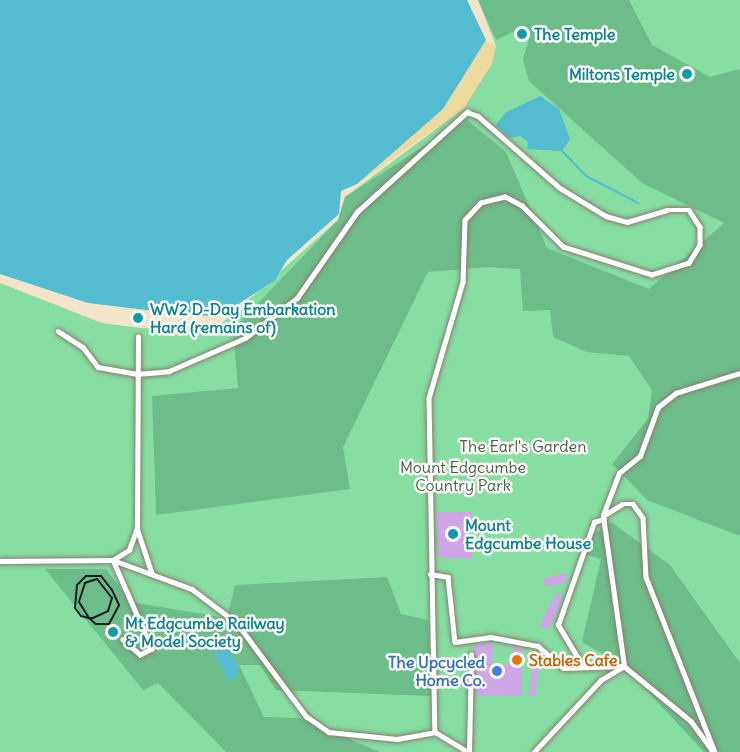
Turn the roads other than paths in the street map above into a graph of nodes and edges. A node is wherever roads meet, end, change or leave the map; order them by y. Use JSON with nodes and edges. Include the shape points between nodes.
{"nodes":[{"id":1,"x":57,"y":331,"type":"dead end"},
{"id":2,"x":138,"y":337,"type":"dead end"},
{"id":3,"x":740,"y":373,"type":"edge"},
{"id":4,"x":137,"y":374,"type":"junction"},
{"id":5,"x":603,"y":518,"type":"junction"},
{"id":6,"x":137,"y":528,"type":"junction"},
{"id":7,"x":113,"y":560,"type":"junction"},
{"id":8,"x":0,"y":561,"type":"edge"},
{"id":9,"x":153,"y":573,"type":"junction"},
{"id":10,"x":430,"y":574,"type":"junction"},
{"id":11,"x":123,"y":640,"type":"dead end"},
{"id":12,"x":471,"y":655,"type":"dead end"},
{"id":13,"x":624,"y":666,"type":"junction"},
{"id":14,"x":583,"y":668,"type":"junction"},
{"id":15,"x":435,"y":732,"type":"junction"},
{"id":16,"x":468,"y":752,"type":"edge"},
{"id":17,"x":534,"y":752,"type":"edge"},
{"id":18,"x":715,"y":752,"type":"edge"}],
"edges":[{"from":1,"to":4,"type":"lane","via":[[83,347],[98,367]]},
{"from":2,"to":4,"type":"lane"},
{"from":3,"to":5,"type":"lane","via":[[676,393],[658,407],[640,456],[619,473]]},
{"from":4,"to":6,"type":"lane"},
{"from":4,"to":10,"type":"lane","via":[[169,371],[245,338],[297,298],[357,212],[467,112],[478,116],[560,188],[606,216],[627,222],[667,210],[689,210],[700,227],[700,245],[689,263],[652,275],[563,247],[522,206],[506,197],[481,202],[465,220],[463,282],[429,398]]},
{"from":5,"to":13,"type":"lane"},
{"from":5,"to":14,"type":"lane","via":[[594,522],[558,625]]},
{"from":5,"to":18,"type":"lane","via":[[622,504],[633,504],[643,518],[646,577]]},
{"from":6,"to":7,"type":"lane","via":[[129,550]]},
{"from":6,"to":9,"type":"lane"},
{"from":7,"to":8,"type":"lane"},
{"from":7,"to":9,"type":"lane"},
{"from":7,"to":11,"type":"lane","via":[[152,649],[140,655]]},
{"from":9,"to":15,"type":"lane","via":[[222,609],[270,663],[306,716],[329,732],[397,739]]},
{"from":10,"to":14,"type":"lane","via":[[448,577],[455,642],[491,637],[538,646],[563,668]]},
{"from":10,"to":15,"type":"lane"},
{"from":12,"to":16,"type":"lane"},
{"from":13,"to":14,"type":"lane"},
{"from":13,"to":17,"type":"lane","via":[[601,680]]},
{"from":13,"to":18,"type":"lane","via":[[691,721]]},
{"from":15,"to":16,"type":"lane"}]}
